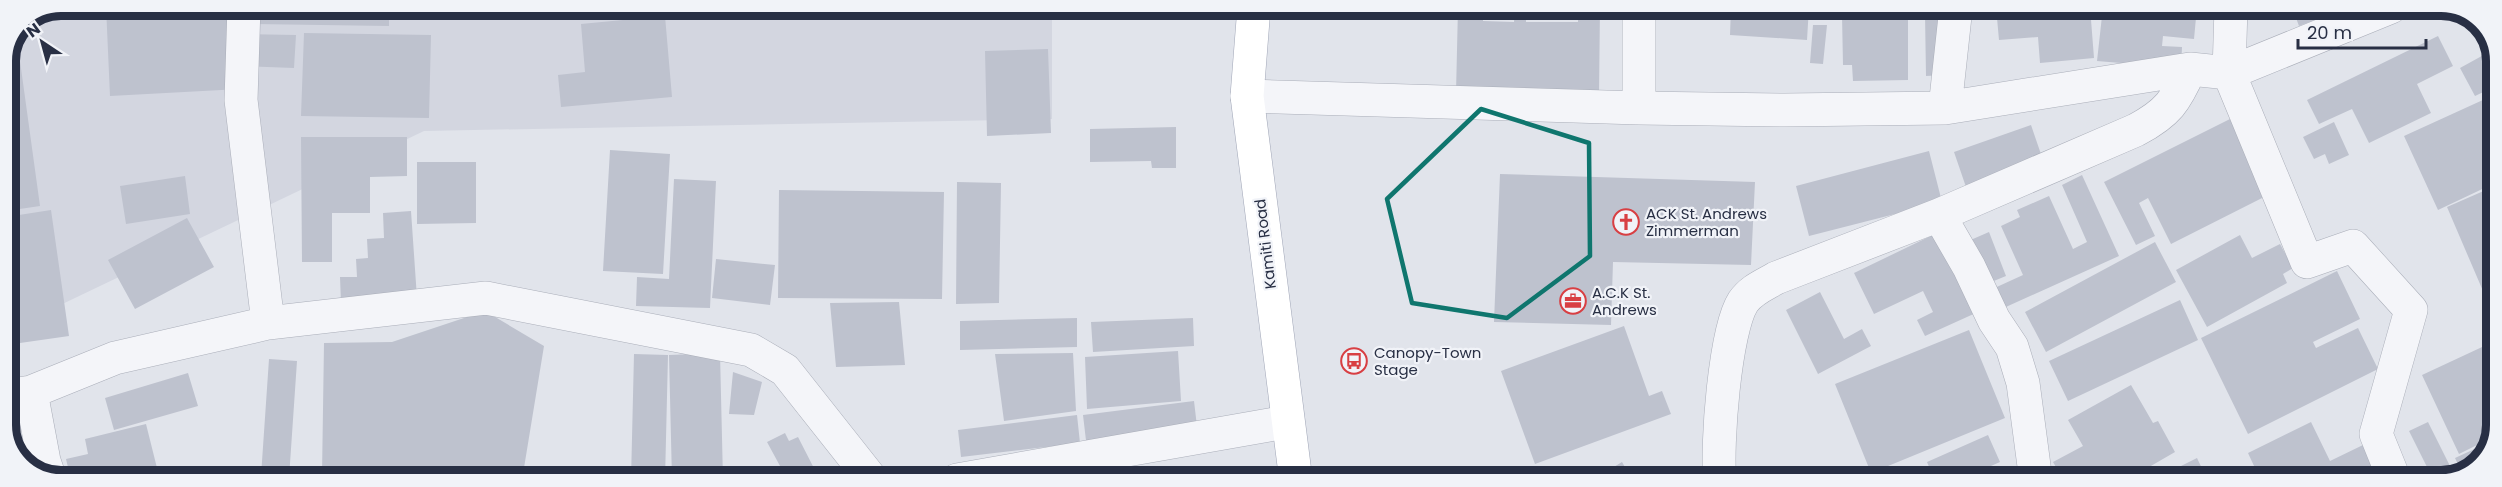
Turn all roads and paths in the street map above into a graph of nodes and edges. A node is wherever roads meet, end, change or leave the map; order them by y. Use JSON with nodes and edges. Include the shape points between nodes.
{"nodes":[{"id":1,"x":244,"y":16,"type":"edge"},
{"id":2,"x":1253,"y":16,"type":"edge"},
{"id":3,"x":1639,"y":16,"type":"edge"},
{"id":4,"x":1955,"y":16,"type":"edge"},
{"id":5,"x":2231,"y":16,"type":"edge"},
{"id":6,"x":2369,"y":16,"type":"edge"},
{"id":7,"x":2190,"y":69,"type":"junction"},
{"id":8,"x":2229,"y":73,"type":"junction"},
{"id":9,"x":1247,"y":96,"type":"junction"},
{"id":10,"x":1639,"y":108,"type":"junction"},
{"id":11,"x":1945,"y":108,"type":"junction"},
{"id":12,"x":1939,"y":215,"type":"junction"},
{"id":13,"x":268,"y":323,"type":"junction"},
{"id":14,"x":19,"y":394,"type":"edge"},
{"id":15,"x":1286,"y":422,"type":"junction"},
{"id":16,"x":46,"y":467,"type":"edge"},
{"id":17,"x":864,"y":470,"type":"edge"},
{"id":18,"x":1014,"y":470,"type":"edge"},
{"id":19,"x":1294,"y":470,"type":"edge"},
{"id":20,"x":1720,"y":470,"type":"edge"},
{"id":21,"x":2035,"y":470,"type":"edge"},
{"id":22,"x":2391,"y":470,"type":"edge"}],
"edges":[{"from":1,"to":13,"type":"street","via":[[241,100]]},
{"from":2,"to":9,"type":"main road","name":"Kamiti Road"},
{"from":3,"to":10,"type":"street"},
{"from":4,"to":11,"type":"street"},
{"from":5,"to":8,"type":"street"},
{"from":6,"to":8,"type":"street"},
{"from":7,"to":8,"type":"street"},
{"from":7,"to":11,"type":"street"},
{"from":7,"to":12,"type":"street","via":[[2176,100],[2159,117]]},
{"from":8,"to":22,"type":"street","via":[[2307,262],[2353,246],[2411,310],[2376,434]]},
{"from":9,"to":10,"type":"street"},
{"from":9,"to":15,"type":"main road","name":"Kamiti Road"},
{"from":10,"to":11,"type":"street"},
{"from":12,"to":20,"type":"street","via":[[1776,278],[1752,291],[1737,314],[1731,346]]},
{"from":12,"to":21,"type":"street","via":[[2012,347],[2023,382]]},
{"from":13,"to":14,"type":"street","via":[[114,358]]},
{"from":13,"to":17,"type":"street","via":[[486,298],[751,350],[785,370]]},
{"from":14,"to":16,"type":"street"},
{"from":15,"to":18,"type":"street"},
{"from":15,"to":19,"type":"main road","name":"Kamiti Road"}]}
